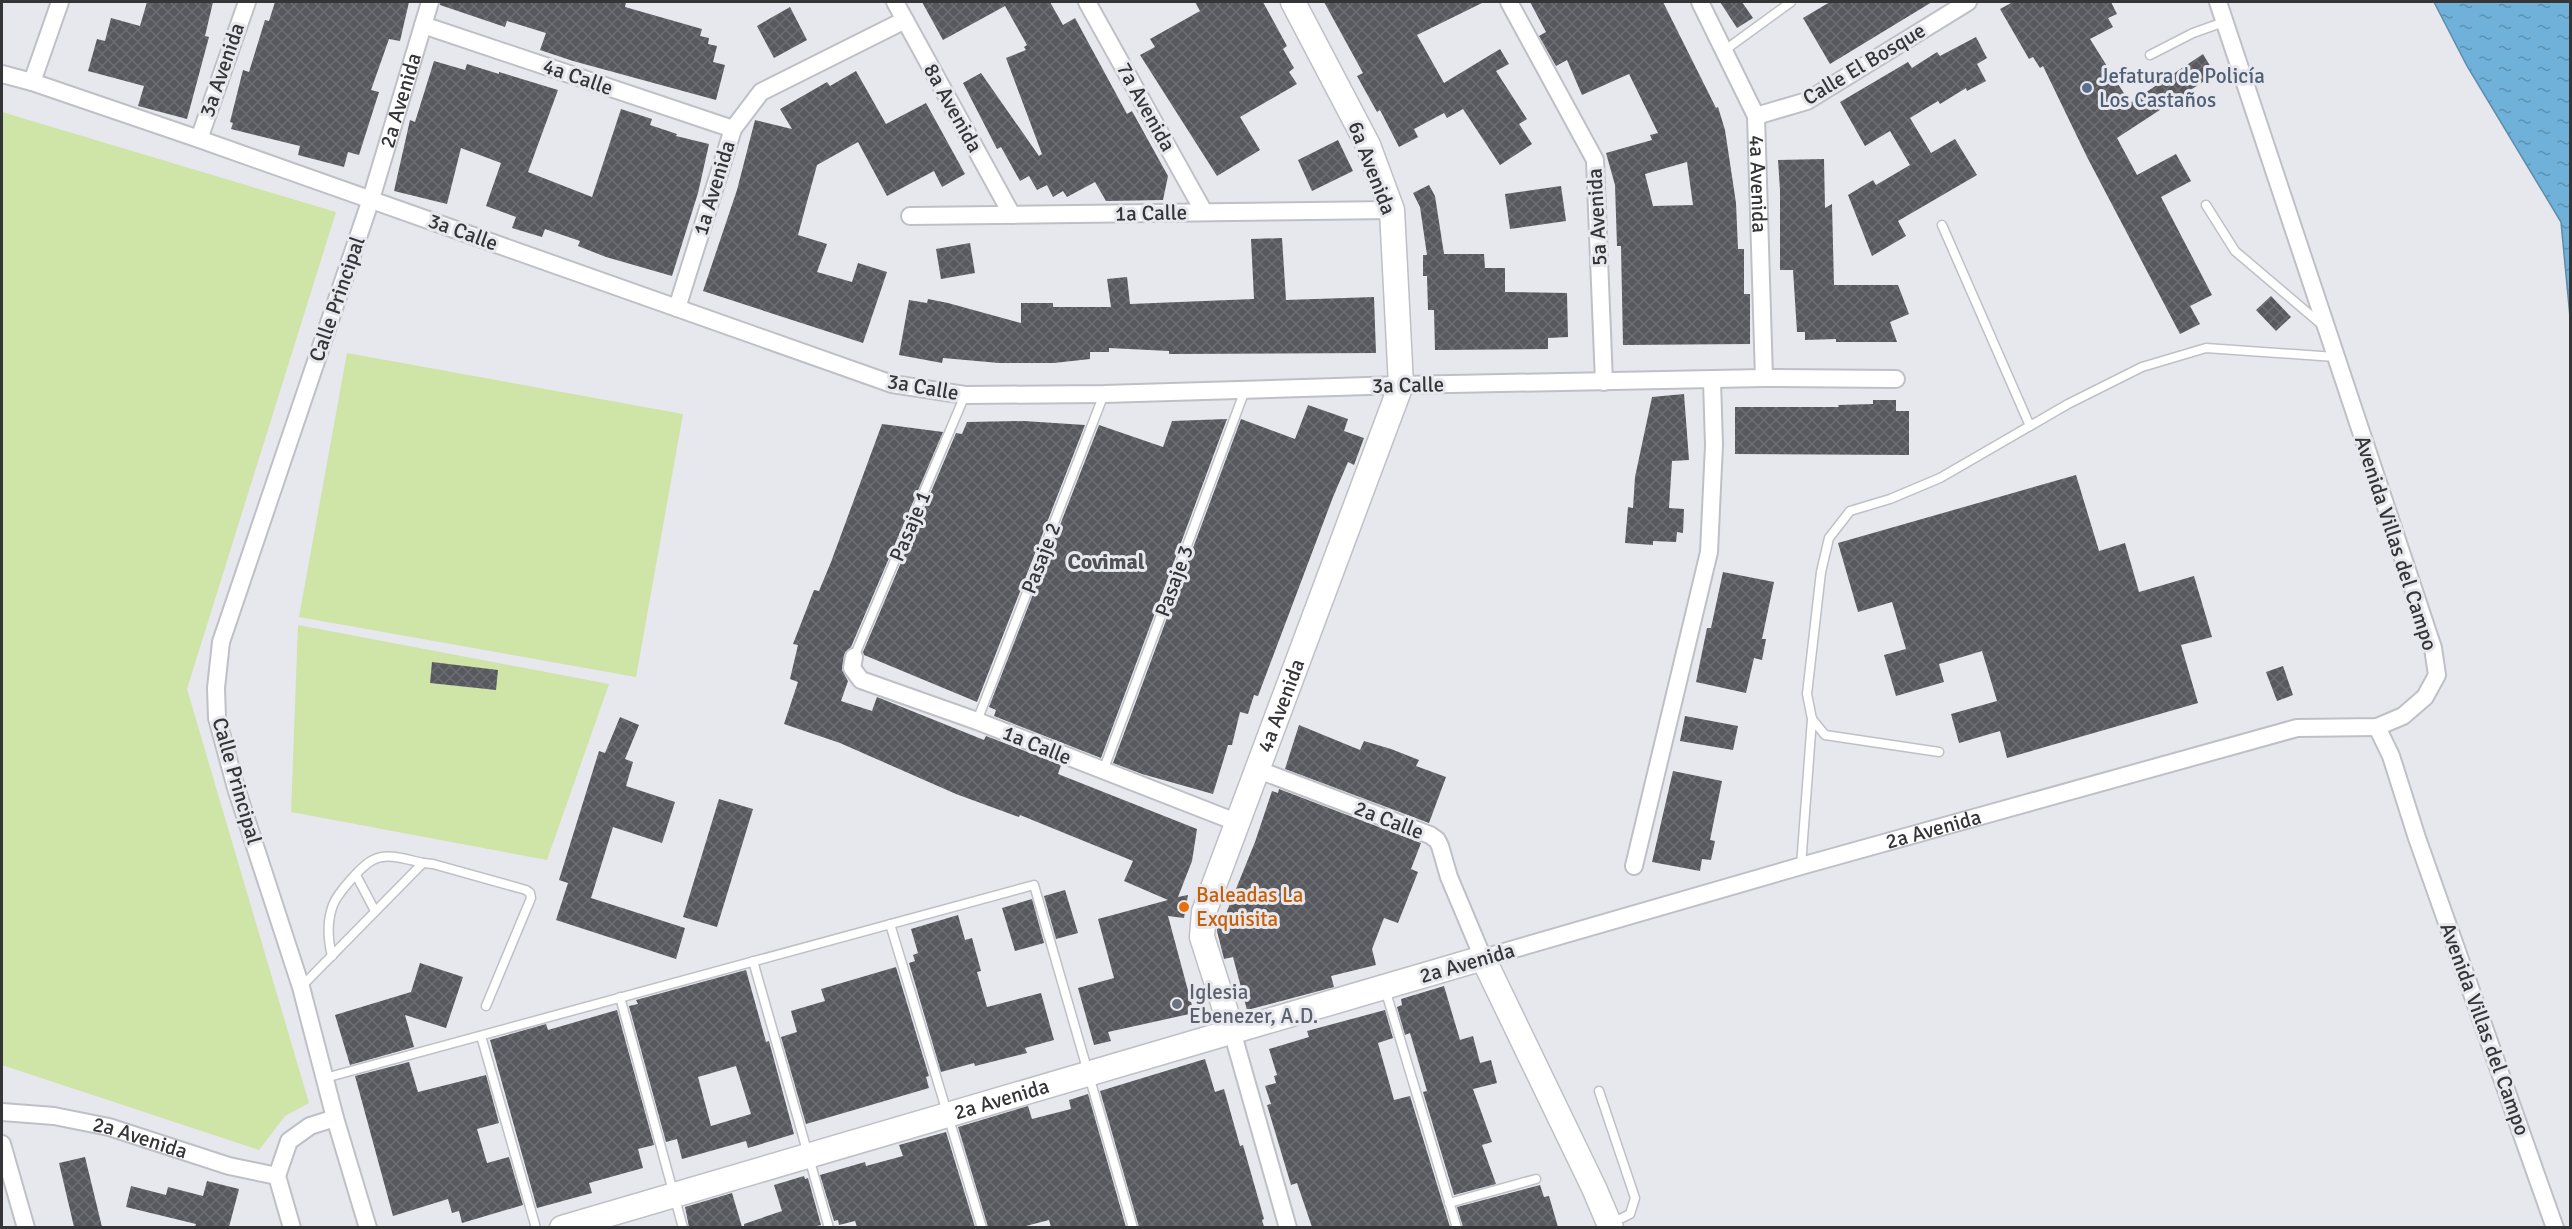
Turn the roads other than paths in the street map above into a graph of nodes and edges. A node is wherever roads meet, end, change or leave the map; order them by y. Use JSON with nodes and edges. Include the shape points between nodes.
{"nodes":[{"id":1,"x":60,"y":2,"type":"edge"},
{"id":2,"x":246,"y":2,"type":"edge"},
{"id":3,"x":430,"y":2,"type":"edge"},
{"id":4,"x":895,"y":2,"type":"edge"},
{"id":5,"x":1087,"y":2,"type":"edge"},
{"id":6,"x":1293,"y":2,"type":"edge"},
{"id":7,"x":1509,"y":2,"type":"edge"},
{"id":8,"x":1700,"y":2,"type":"edge"},
{"id":9,"x":1791,"y":2,"type":"edge"},
{"id":10,"x":1968,"y":2,"type":"edge"},
{"id":11,"x":2218,"y":2,"type":"edge"},
{"id":12,"x":904,"y":20,"type":"junction"},
{"id":13,"x":2224,"y":22,"type":"junction"},
{"id":14,"x":423,"y":25,"type":"junction"},
{"id":15,"x":1725,"y":50,"type":"junction"},
{"id":16,"x":2150,"y":55,"type":"dead end"},
{"id":17,"x":2,"y":74,"type":"edge"},
{"id":18,"x":32,"y":82,"type":"junction"},
{"id":19,"x":1756,"y":116,"type":"junction"},
{"id":20,"x":733,"y":129,"type":"junction"},
{"id":21,"x":199,"y":139,"type":"junction"},
{"id":22,"x":371,"y":200,"type":"junction"},
{"id":23,"x":2206,"y":205,"type":"dead end"},
{"id":24,"x":1392,"y":210,"type":"junction"},
{"id":25,"x":1204,"y":212,"type":"junction"},
{"id":26,"x":1012,"y":215,"type":"junction"},
{"id":27,"x":910,"y":216,"type":"dead end"},
{"id":28,"x":1942,"y":225,"type":"dead end"},
{"id":29,"x":677,"y":308,"type":"junction"},
{"id":30,"x":2326,"y":328,"type":"junction"},
{"id":31,"x":2335,"y":357,"type":"junction"},
{"id":32,"x":1764,"y":378,"type":"junction"},
{"id":33,"x":1896,"y":379,"type":"dead end"},
{"id":34,"x":1712,"y":381,"type":"junction"},
{"id":35,"x":1604,"y":382,"type":"junction"},
{"id":36,"x":1401,"y":385,"type":"junction"},
{"id":37,"x":1245,"y":390,"type":"junction"},
{"id":38,"x":1104,"y":394,"type":"junction"},
{"id":39,"x":965,"y":395,"type":"junction"},
{"id":40,"x":2030,"y":426,"type":"junction"},
{"id":41,"x":854,"y":657,"type":"joint"},
{"id":42,"x":1812,"y":719,"type":"junction"},
{"id":43,"x":977,"y":722,"type":"junction"},
{"id":44,"x":2378,"y":727,"type":"junction"},
{"id":45,"x":1939,"y":752,"type":"dead end"},
{"id":46,"x":1256,"y":769,"type":"junction"},
{"id":47,"x":1103,"y":771,"type":"junction"},
{"id":48,"x":1236,"y":822,"type":"junction"},
{"id":49,"x":423,"y":864,"type":"junction"},
{"id":50,"x":1634,"y":866,"type":"dead end"},
{"id":51,"x":1801,"y":866,"type":"junction"},
{"id":52,"x":356,"y":875,"type":"junction"},
{"id":53,"x":375,"y":912,"type":"junction"},
{"id":54,"x":890,"y":924,"type":"junction"},
{"id":55,"x":332,"y":956,"type":"junction"},
{"id":56,"x":1483,"y":958,"type":"junction"},
{"id":57,"x":753,"y":962,"type":"junction"},
{"id":58,"x":301,"y":987,"type":"junction"},
{"id":59,"x":1384,"y":987,"type":"junction"},
{"id":60,"x":620,"y":998,"type":"junction"},
{"id":61,"x":486,"y":1006,"type":"dead end"},
{"id":62,"x":1232,"y":1031,"type":"junction"},
{"id":63,"x":481,"y":1035,"type":"junction"},
{"id":64,"x":1088,"y":1073,"type":"junction"},
{"id":65,"x":325,"y":1078,"type":"junction"},
{"id":66,"x":1599,"y":1091,"type":"dead end"},
{"id":67,"x":2,"y":1112,"type":"edge"},
{"id":68,"x":948,"y":1114,"type":"junction"},
{"id":69,"x":335,"y":1118,"type":"junction"},
{"id":70,"x":2,"y":1144,"type":"edge"},
{"id":71,"x":808,"y":1155,"type":"junction"},
{"id":72,"x":277,"y":1176,"type":"junction"},
{"id":73,"x":1536,"y":1179,"type":"dead end"},
{"id":74,"x":674,"y":1195,"type":"junction"},
{"id":75,"x":1449,"y":1203,"type":"junction"},
{"id":76,"x":1610,"y":1226,"type":"edge"},
{"id":77,"x":26,"y":1227,"type":"edge"},
{"id":78,"x":292,"y":1227,"type":"edge"},
{"id":79,"x":368,"y":1227,"type":"edge"},
{"id":80,"x":536,"y":1227,"type":"edge"},
{"id":81,"x":562,"y":1227,"type":"edge"},
{"id":82,"x":683,"y":1227,"type":"edge"},
{"id":83,"x":829,"y":1227,"type":"edge"},
{"id":84,"x":982,"y":1227,"type":"edge"},
{"id":85,"x":1133,"y":1227,"type":"edge"},
{"id":86,"x":1288,"y":1227,"type":"edge"},
{"id":87,"x":1457,"y":1227,"type":"edge"},
{"id":88,"x":2555,"y":1227,"type":"edge"}],
"edges":[{"from":1,"to":18,"type":"street"},
{"from":2,"to":21,"type":"street","name":"3a Avenida"},
{"from":3,"to":14,"type":"street","name":"2a Avenida"},
{"from":4,"to":12,"type":"street","name":"8a Avenida"},
{"from":5,"to":25,"type":"street","name":"7a Avenida"},
{"from":6,"to":24,"type":"street","name":"6a Avenida","via":[[1368,145]]},
{"from":7,"to":35,"type":"street","name":"5a Avenida","via":[[1596,160]]},
{"from":8,"to":15,"type":"street","name":"4a Avenida"},
{"from":9,"to":15,"type":"lane"},
{"from":10,"to":19,"type":"street","name":"Calle El Bosque","via":[[1807,101]]},
{"from":11,"to":13,"type":"street","name":"Avenida Villas del Campo"},
{"from":12,"to":20,"type":"street","name":"1a Avenida","via":[[761,92]]},
{"from":12,"to":26,"type":"street","name":"8a Avenida"},
{"from":13,"to":16,"type":"lane"},
{"from":13,"to":30,"type":"street","name":"Avenida Villas del Campo"},
{"from":14,"to":20,"type":"street","name":"4a Calle"},
{"from":14,"to":22,"type":"street","name":"2a Avenida"},
{"from":15,"to":19,"type":"street","name":"4a Avenida"},
{"from":17,"to":18,"type":"street","name":"3a Calle"},
{"from":18,"to":21,"type":"street","name":"3a Calle"},
{"from":19,"to":32,"type":"street","name":"4a Avenida"},
{"from":20,"to":29,"type":"street","name":"1a Avenida"},
{"from":21,"to":22,"type":"street","name":"3a Calle"},
{"from":22,"to":29,"type":"street","name":"3a Calle"},
{"from":22,"to":58,"type":"street","name":"Calle Principal","via":[[221,642],[216,688],[217,718],[236,788]]},
{"from":23,"to":30,"type":"lane","via":[[2235,251]]},
{"from":24,"to":25,"type":"street","name":"1a Calle"},
{"from":24,"to":36,"type":"street","name":"6a Avenida"},
{"from":25,"to":26,"type":"street","name":"1a Calle"},
{"from":26,"to":27,"type":"street","name":"1a Calle"},
{"from":28,"to":40,"type":"lane"},
{"from":29,"to":39,"type":"street","name":"3a Calle","via":[[892,384]]},
{"from":30,"to":31,"type":"street","name":"Avenida Villas del Campo"},
{"from":31,"to":40,"type":"lane","via":[[2206,348],[2142,368]]},
{"from":31,"to":44,"type":"street","name":"Avenida Villas del Campo","via":[[2433,648],[2437,675],[2425,697],[2403,716]]},
{"from":32,"to":33,"type":"street","name":"3a Calle"},
{"from":32,"to":34,"type":"street","name":"3a Calle"},
{"from":34,"to":35,"type":"street","name":"3a Calle"},
{"from":34,"to":50,"type":"street","via":[[1714,446],[1708,552]]},
{"from":35,"to":36,"type":"street","name":"3a Calle"},
{"from":36,"to":37,"type":"street","name":"3a Calle"},
{"from":36,"to":46,"type":"street","name":"4a Avenida"},
{"from":37,"to":38,"type":"street","name":"3a Calle"},
{"from":37,"to":47,"type":"lane","name":"Pasaje 3"},
{"from":38,"to":39,"type":"street","name":"3a Calle"},
{"from":38,"to":43,"type":"lane","name":"Pasaje 2"},
{"from":39,"to":41,"type":"lane","name":"Pasaje 1"},
{"from":40,"to":42,"type":"lane","via":[[1940,478],[1850,511],[1829,538],[1821,572],[1807,694]]},
{"from":41,"to":43,"type":"street","name":"1a Calle","via":[[852,668],[861,680]]},
{"from":42,"to":45,"type":"lane","via":[[1825,735]]},
{"from":42,"to":51,"type":"lane"},
{"from":43,"to":47,"type":"street","name":"1a Calle"},
{"from":44,"to":51,"type":"street","name":"2a Avenida","via":[[2297,728]]},
{"from":44,"to":88,"type":"street","name":"Avenida Villas del Campo"},
{"from":46,"to":48,"type":"street","name":"4a Avenida"},
{"from":46,"to":56,"type":"street","name":"2a Calle","via":[[1437,840]]},
{"from":47,"to":48,"type":"street","name":"1a Calle"},
{"from":48,"to":62,"type":"street","name":"4a Avenida","via":[[1206,905],[1202,929]]},
{"from":49,"to":52,"type":"lane","via":[[392,856],[373,860]]},
{"from":49,"to":53,"type":"lane"},
{"from":49,"to":61,"type":"lane","via":[[530,893]]},
{"from":51,"to":56,"type":"street","name":"2a Avenida"},
{"from":52,"to":53,"type":"lane"},
{"from":52,"to":55,"type":"lane","via":[[333,904],[328,937]]},
{"from":53,"to":55,"type":"lane"},
{"from":54,"to":57,"type":"lane"},
{"from":54,"to":64,"type":"lane","via":[[1034,885]]},
{"from":54,"to":68,"type":"lane"},
{"from":55,"to":58,"type":"lane"},
{"from":56,"to":59,"type":"street","name":"2a Avenida"},
{"from":56,"to":76,"type":"street"},
{"from":57,"to":60,"type":"lane"},
{"from":57,"to":71,"type":"lane"},
{"from":58,"to":65,"type":"street","name":"Calle Principal"},
{"from":59,"to":62,"type":"street","name":"2a Avenida"},
{"from":59,"to":75,"type":"lane"},
{"from":60,"to":63,"type":"lane"},
{"from":60,"to":74,"type":"lane"},
{"from":62,"to":64,"type":"street","name":"2a Avenida"},
{"from":62,"to":86,"type":"street"},
{"from":63,"to":65,"type":"lane"},
{"from":63,"to":80,"type":"lane"},
{"from":64,"to":68,"type":"street","name":"2a Avenida"},
{"from":64,"to":85,"type":"lane"},
{"from":65,"to":69,"type":"street","name":"Calle Principal"},
{"from":66,"to":76,"type":"lane","via":[[1635,1198],[1630,1214]]},
{"from":67,"to":72,"type":"street","name":"2a Avenida","via":[[54,1116],[109,1127],[229,1166]]},
{"from":68,"to":71,"type":"street","name":"2a Avenida"},
{"from":68,"to":84,"type":"lane"},
{"from":69,"to":72,"type":"street","via":[[310,1126],[289,1141]]},
{"from":69,"to":79,"type":"street","name":"Calle Principal"},
{"from":70,"to":77,"type":"street"},
{"from":71,"to":74,"type":"street","name":"2a Avenida"},
{"from":71,"to":83,"type":"lane"},
{"from":72,"to":78,"type":"street"},
{"from":73,"to":75,"type":"lane"},
{"from":74,"to":81,"type":"street","name":"2a Avenida"},
{"from":74,"to":82,"type":"lane"},
{"from":75,"to":87,"type":"lane"}]}
